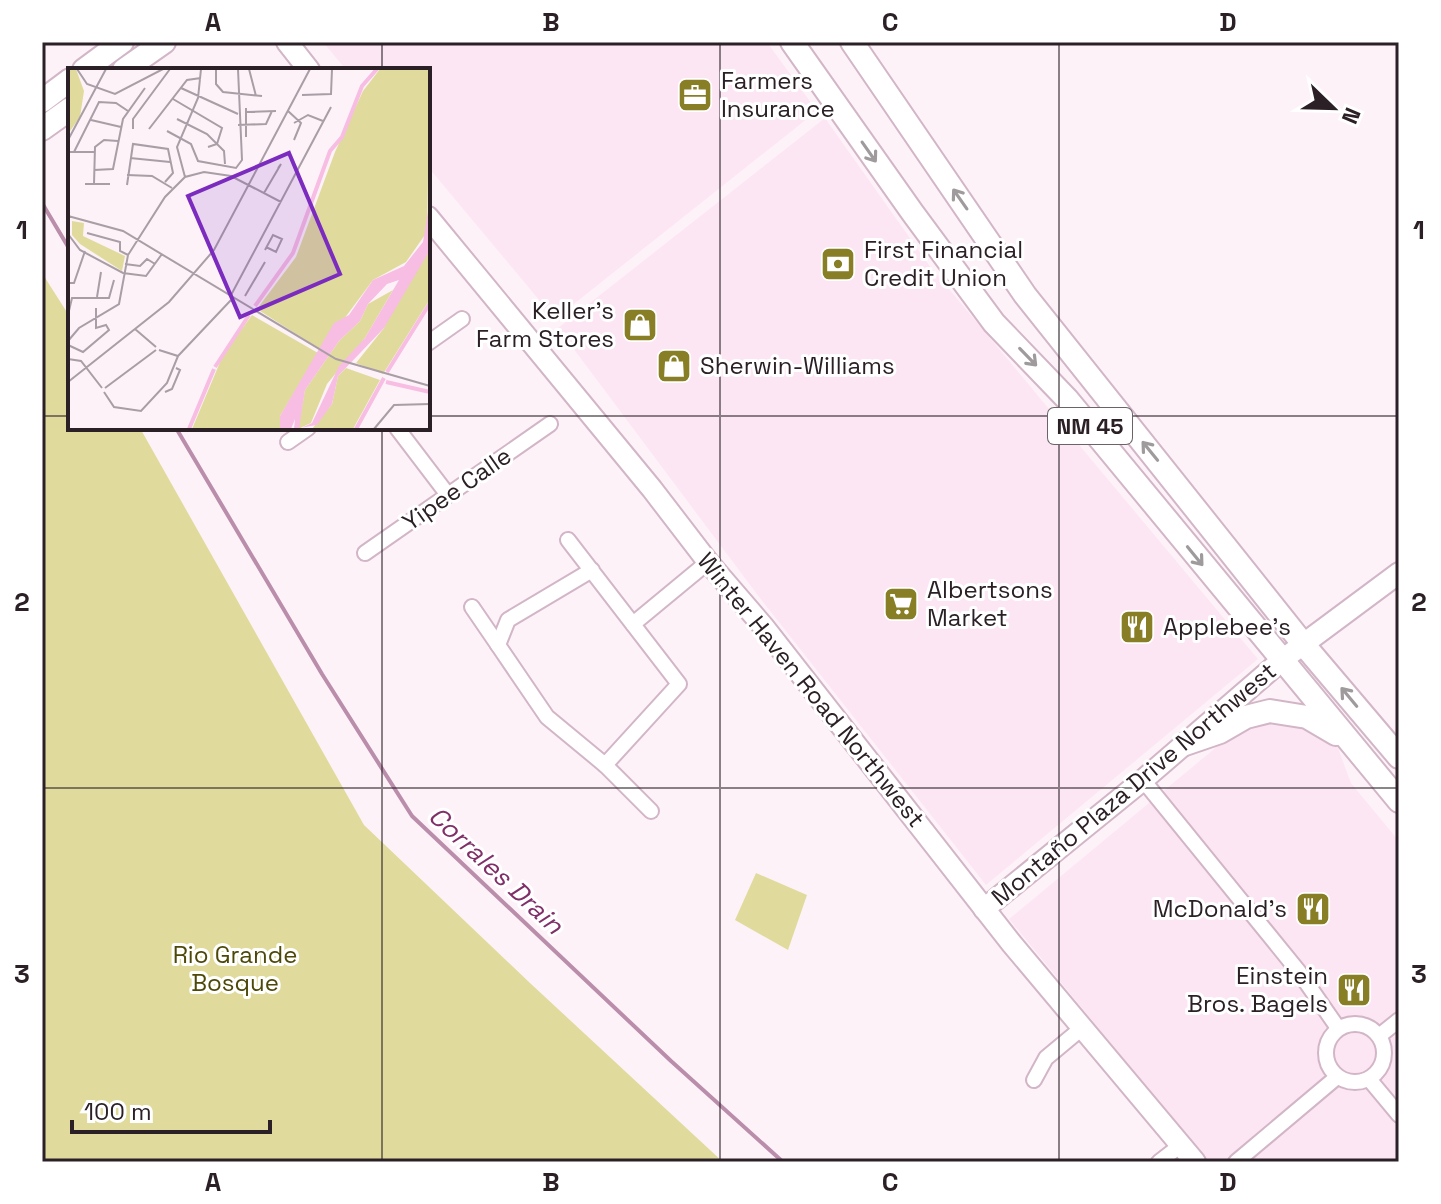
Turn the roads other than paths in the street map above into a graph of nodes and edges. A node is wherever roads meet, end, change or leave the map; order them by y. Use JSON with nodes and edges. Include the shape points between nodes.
{"nodes":[{"id":1,"x":122,"y":42,"type":"edge"},
{"id":2,"x":164,"y":42,"type":"edge"},
{"id":3,"x":287,"y":42,"type":"edge"},
{"id":4,"x":792,"y":42,"type":"edge"},
{"id":5,"x":852,"y":42,"type":"edge"},
{"id":6,"x":141,"y":56,"type":"edge"},
{"id":7,"x":87,"y":68,"type":"edge"},
{"id":8,"x":307,"y":68,"type":"edge"},
{"id":9,"x":68,"y":82,"type":"edge"},
{"id":10,"x":42,"y":101,"type":"edge"},
{"id":11,"x":68,"y":110,"type":"edge"},
{"id":12,"x":42,"y":129,"type":"edge"},
{"id":13,"x":432,"y":230,"type":"edge"},
{"id":14,"x":462,"y":319,"type":"dead end"},
{"id":15,"x":430,"y":342,"type":"edge"},
{"id":16,"x":550,"y":424,"type":"dead end"},
{"id":17,"x":305,"y":430,"type":"edge"},
{"id":18,"x":399,"y":430,"type":"edge"},
{"id":19,"x":288,"y":442,"type":"dead end"},
{"id":20,"x":448,"y":495,"type":"junction"},
{"id":21,"x":568,"y":540,"type":"dead end"},
{"id":22,"x":365,"y":553,"type":"dead end"},
{"id":23,"x":708,"y":562,"type":"junction"},
{"id":24,"x":592,"y":570,"type":"junction"},
{"id":25,"x":1399,"y":573,"type":"edge"},
{"id":26,"x":472,"y":607,"type":"dead end"},
{"id":27,"x":633,"y":624,"type":"junction"},
{"id":28,"x":498,"y":645,"type":"junction"},
{"id":29,"x":1304,"y":645,"type":"junction"},
{"id":30,"x":1282,"y":660,"type":"junction"},
{"id":31,"x":1349,"y":741,"type":"junction"},
{"id":32,"x":1185,"y":744,"type":"junction"},
{"id":33,"x":1399,"y":757,"type":"edge"},
{"id":34,"x":605,"y":765,"type":"junction"},
{"id":35,"x":1143,"y":780,"type":"junction"},
{"id":36,"x":1399,"y":801,"type":"edge"},
{"id":37,"x":651,"y":811,"type":"dead end"},
{"id":38,"x":984,"y":909,"type":"junction"},
{"id":39,"x":1399,"y":1020,"type":"edge"},
{"id":40,"x":1082,"y":1028,"type":"junction"},
{"id":41,"x":1338,"y":1028,"type":"junction"},
{"id":42,"x":1379,"y":1036,"type":"junction"},
{"id":43,"x":1337,"y":1077,"type":"junction"},
{"id":44,"x":1369,"y":1079,"type":"junction"},
{"id":45,"x":1034,"y":1080,"type":"dead end"},
{"id":46,"x":1399,"y":1115,"type":"edge"},
{"id":47,"x":1181,"y":1145,"type":"junction"},
{"id":48,"x":1159,"y":1162,"type":"edge"},
{"id":49,"x":1195,"y":1162,"type":"edge"},
{"id":50,"x":1236,"y":1162,"type":"edge"}],
"edges":[{"from":1,"to":7,"type":"main road"},
{"from":2,"to":6,"type":"main road"},
{"from":3,"to":8,"type":"street"},
{"from":4,"to":30,"type":"main road","number":"NM 45","one_way":true,"via":[[994,323],[1067,399]]},
{"from":29,"to":5,"type":"main road","number":"NM 45","one_way":true,"via":[[1025,295]]},
{"from":9,"to":10,"type":"main road"},
{"from":11,"to":12,"type":"main road"},
{"from":13,"to":23,"type":"street","name":"Winter Haven Road Northwest"},
{"from":14,"to":15,"type":"street"},
{"from":16,"to":20,"type":"street","name":"Yipee Calle"},
{"from":17,"to":19,"type":"street"},
{"from":18,"to":20,"type":"street"},
{"from":20,"to":22,"type":"street","name":"Yipee Calle"},
{"from":21,"to":24,"type":"street"},
{"from":23,"to":27,"type":"street"},
{"from":23,"to":38,"type":"street","name":"Winter Haven Road Northwest"},
{"from":24,"to":27,"type":"street"},
{"from":24,"to":28,"type":"street","via":[[508,620]]},
{"from":25,"to":29,"type":"street","name":"Montaño Plaza Drive Northwest"},
{"from":26,"to":28,"type":"street"},
{"from":27,"to":34,"type":"street","via":[[679,684]]},
{"from":28,"to":34,"type":"street","via":[[547,717]]},
{"from":29,"to":30,"type":"street","name":"Montaño Plaza Drive Northwest"},
{"from":33,"to":29,"type":"main road","number":"NM 45","one_way":true},
{"from":30,"to":31,"type":"main road","number":"NM 45"},
{"from":30,"to":32,"type":"street","name":"Montaño Plaza Drive Northwest"},
{"from":31,"to":32,"type":"main road","via":[[1307,717],[1270,711]]},
{"from":31,"to":36,"type":"main road","number":"NM 45"},
{"from":32,"to":35,"type":"street","name":"Montaño Plaza Drive Northwest"},
{"from":34,"to":37,"type":"street"},
{"from":35,"to":38,"type":"street","name":"Montaño Plaza Drive Northwest"},
{"from":35,"to":41,"type":"street"},
{"from":38,"to":40,"type":"street","name":"Winter Haven Road Northwest"},
{"from":39,"to":42,"type":"street"},
{"from":40,"to":45,"type":"street","via":[[1046,1058]]},
{"from":40,"to":47,"type":"street","name":"Winter Haven Road Northwest"},
{"from":41,"to":42,"type":"street","via":[[1360,1024]]},
{"from":41,"to":43,"type":"street","via":[[1325,1054]]},
{"from":42,"to":44,"type":"street","via":[[1383,1061]]},
{"from":43,"to":44,"type":"street","via":[[1353,1083]]},
{"from":43,"to":50,"type":"street"},
{"from":44,"to":46,"type":"street"},
{"from":47,"to":48,"type":"street"},
{"from":47,"to":49,"type":"street","name":"Winter Haven Road Northwest"}]}
